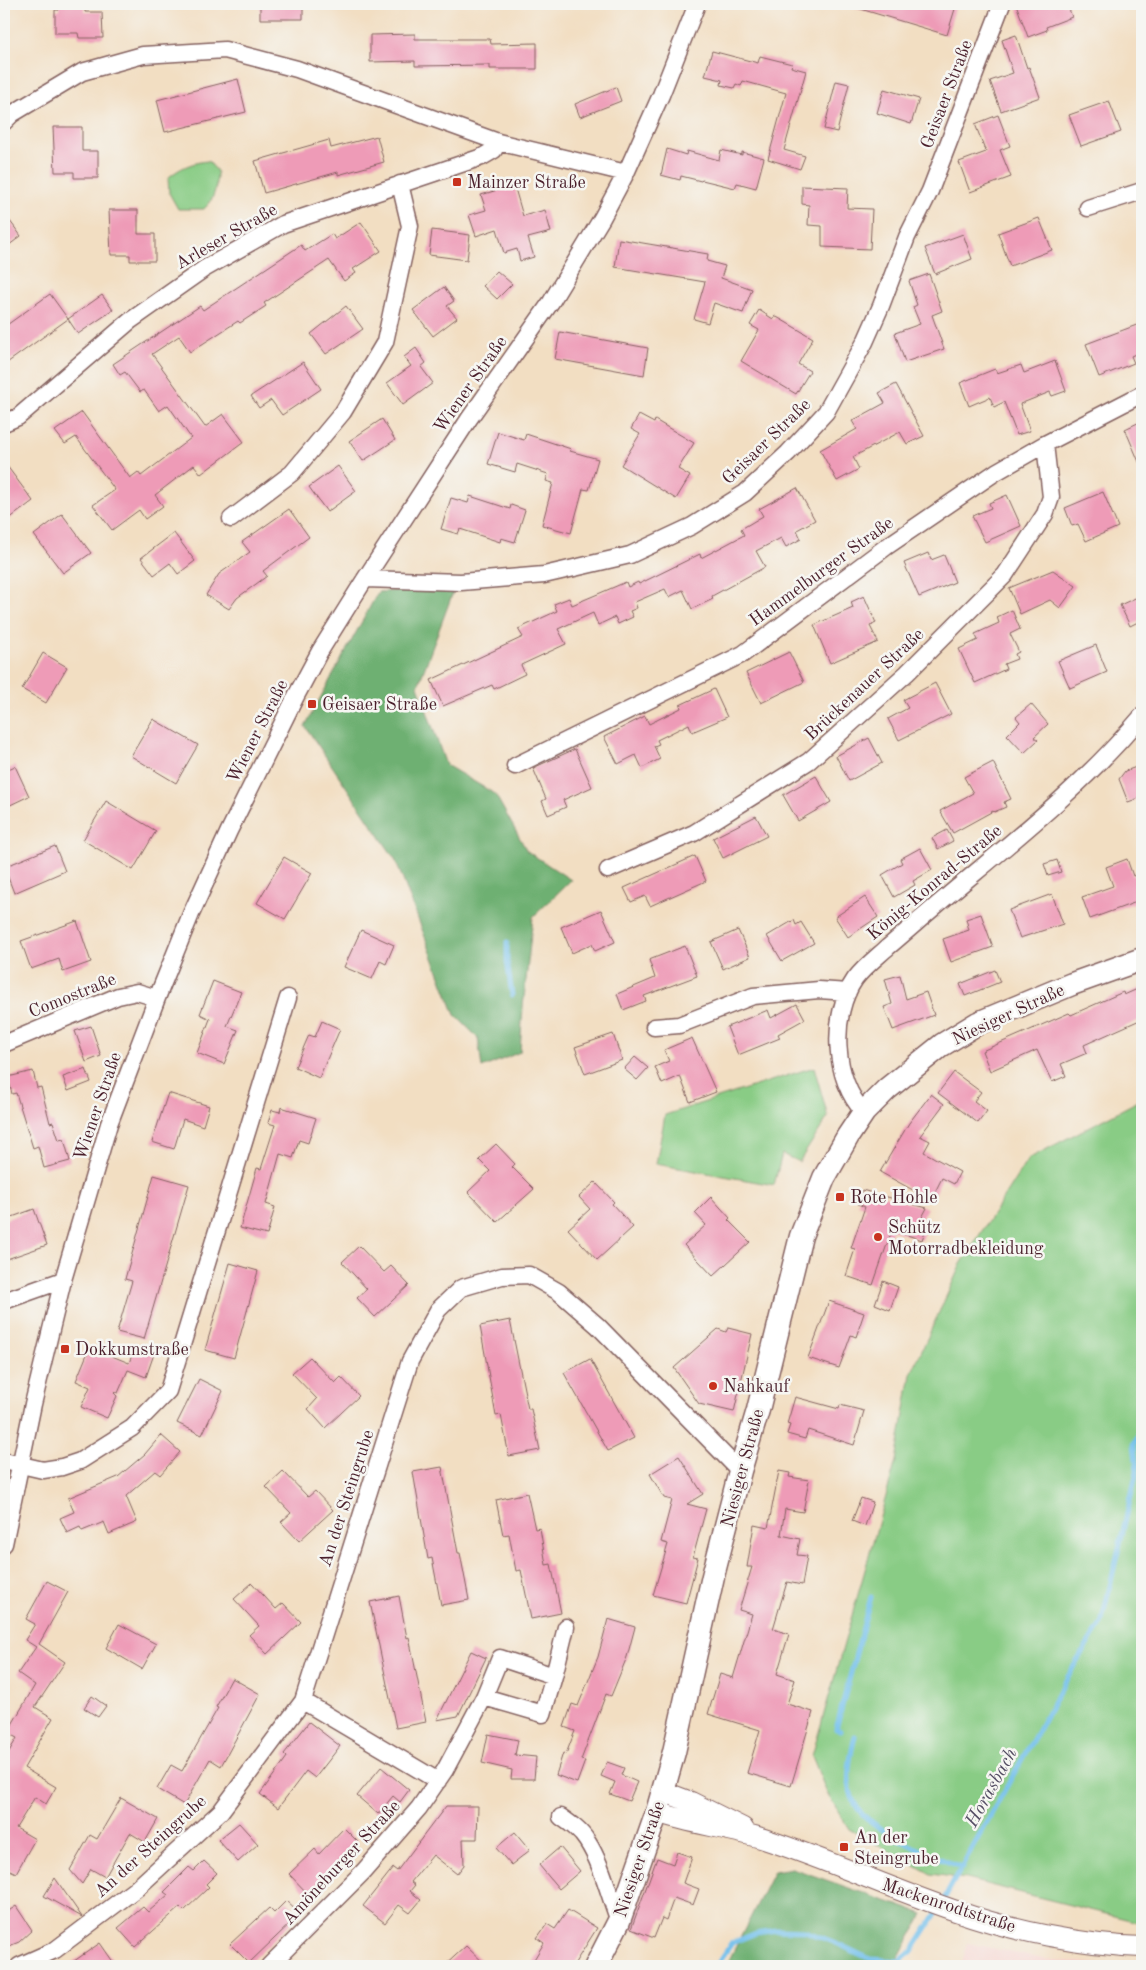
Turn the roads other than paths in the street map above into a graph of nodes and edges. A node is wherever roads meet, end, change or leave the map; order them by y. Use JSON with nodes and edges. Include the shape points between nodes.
{"nodes":[{"id":1,"x":697,"y":4,"type":"edge"},
{"id":2,"x":1002,"y":4,"type":"edge"},
{"id":3,"x":7,"y":112,"type":"edge"},
{"id":4,"x":498,"y":142,"type":"junction"},
{"id":5,"x":626,"y":173,"type":"junction"},
{"id":6,"x":400,"y":184,"type":"junction"},
{"id":7,"x":1142,"y":191,"type":"edge"},
{"id":8,"x":1088,"y":208,"type":"dead end"},
{"id":9,"x":1142,"y":394,"type":"edge"},
{"id":10,"x":4,"y":423,"type":"edge"},
{"id":11,"x":1045,"y":444,"type":"junction"},
{"id":12,"x":231,"y":520,"type":"dead end"},
{"id":13,"x":365,"y":579,"type":"junction"},
{"id":14,"x":1142,"y":716,"type":"edge"},
{"id":15,"x":514,"y":766,"type":"dead end"},
{"id":16,"x":608,"y":870,"type":"dead end"},
{"id":17,"x":1142,"y":959,"type":"edge"},
{"id":18,"x":848,"y":992,"type":"junction"},
{"id":19,"x":157,"y":998,"type":"junction"},
{"id":20,"x":288,"y":998,"type":"dead end"},
{"id":21,"x":654,"y":1027,"type":"dead end"},
{"id":22,"x":4,"y":1044,"type":"edge"},
{"id":23,"x":864,"y":1112,"type":"junction"},
{"id":24,"x":63,"y":1280,"type":"junction"},
{"id":25,"x":4,"y":1301,"type":"edge"},
{"id":26,"x":4,"y":1461,"type":"edge"},
{"id":27,"x":20,"y":1464,"type":"junction"},
{"id":28,"x":740,"y":1471,"type":"junction"},
{"id":29,"x":4,"y":1544,"type":"edge"},
{"id":30,"x":566,"y":1627,"type":"dead end"},
{"id":31,"x":554,"y":1676,"type":"junction"},
{"id":32,"x":484,"y":1697,"type":"junction"},
{"id":33,"x":303,"y":1701,"type":"junction"},
{"id":34,"x":438,"y":1781,"type":"junction"},
{"id":35,"x":660,"y":1802,"type":"junction"},
{"id":36,"x":562,"y":1816,"type":"dead end"},
{"id":37,"x":619,"y":1921,"type":"junction"},
{"id":38,"x":1142,"y":1947,"type":"edge"},
{"id":39,"x":19,"y":1966,"type":"edge"},
{"id":40,"x":269,"y":1966,"type":"edge"},
{"id":41,"x":596,"y":1966,"type":"edge"}],
"edges":[{"from":1,"to":5,"type":"street","name":"Wiener Straße"},
{"from":2,"to":13,"type":"street","name":"Geisaer Straße","via":[[930,191],[907,237],[865,342],[826,412],[745,493],[692,526],[630,556],[544,575],[461,582]]},
{"from":3,"to":4,"type":"street","via":[[82,72],[143,55],[225,50],[297,69]]},
{"from":4,"to":5,"type":"street"},
{"from":4,"to":6,"type":"street","name":"Arleser Straße","via":[[494,150],[482,157]]},
{"from":5,"to":13,"type":"street","name":"Wiener Straße","via":[[577,262]]},
{"from":6,"to":10,"type":"street","name":"Arleser Straße","via":[[283,224],[204,269],[130,321],[18,417]]},
{"from":6,"to":12,"type":"street","via":[[410,226],[385,342],[343,412],[292,473]]},
{"from":7,"to":8,"type":"street"},
{"from":9,"to":11,"type":"street","name":"Hammelburger Straße"},
{"from":11,"to":15,"type":"street","name":"Hammelburger Straße","via":[[996,472],[886,547],[743,654]]},
{"from":11,"to":16,"type":"street","name":"Brückenauer Straße","via":[[1051,497],[1045,514],[1005,575],[908,673],[809,761],[694,832]]},
{"from":13,"to":19,"type":"street","name":"Wiener Straße","via":[[296,696],[229,831]]},
{"from":14,"to":18,"type":"street","name":"König-Konrad-Straße","via":[[1039,820],[874,960],[856,978]]},
{"from":17,"to":23,"type":"main road","name":"Niesiger Straße","via":[[978,1023],[942,1044]]},
{"from":18,"to":21,"type":"street","via":[[819,990],[753,996],[679,1025]]},
{"from":18,"to":23,"type":"street","name":"König-Konrad-Straße","via":[[842,1008],[840,1060],[846,1087]]},
{"from":19,"to":22,"type":"street","name":"Comostraße","via":[[137,992],[118,996]]},
{"from":19,"to":24,"type":"street","name":"Wiener Straße","via":[[109,1124]]},
{"from":20,"to":27,"type":"street","via":[[168,1391],[132,1428],[80,1461],[43,1470]]},
{"from":23,"to":28,"type":"main road","name":"Niesiger Straße","via":[[824,1178],[801,1236]]},
{"from":24,"to":25,"type":"street"},
{"from":24,"to":27,"type":"street","name":"Wiener Straße"},
{"from":26,"to":27,"type":"street"},
{"from":27,"to":29,"type":"street","name":"Wiener Straße"},
{"from":28,"to":33,"type":"street","name":"An der Steingrube","via":[[598,1326],[559,1292],[528,1275],[502,1276],[461,1288],[438,1310],[410,1361]]},
{"from":28,"to":35,"type":"main road","name":"Niesiger Straße"},
{"from":30,"to":31,"type":"street"},
{"from":31,"to":32,"type":"street","name":"Amöneburger Straße","via":[[500,1658]]},
{"from":31,"to":32,"type":"street","via":[[543,1714]]},
{"from":32,"to":34,"type":"street","name":"Amöneburger Straße"},
{"from":33,"to":34,"type":"street"},
{"from":33,"to":39,"type":"street","name":"An der Steingrube","via":[[221,1811],[137,1888],[56,1950]]},
{"from":34,"to":40,"type":"street","name":"Amöneburger Straße","via":[[419,1808],[363,1872]]},
{"from":35,"to":37,"type":"main road","name":"Niesiger Straße"},
{"from":35,"to":38,"type":"street","name":"Mackenrodtstraße","via":[[685,1822],[762,1838],[958,1912],[1035,1932]]},
{"from":36,"to":37,"type":"street","via":[[587,1840]]},
{"from":37,"to":41,"type":"main road","name":"Niesiger Straße"}]}
